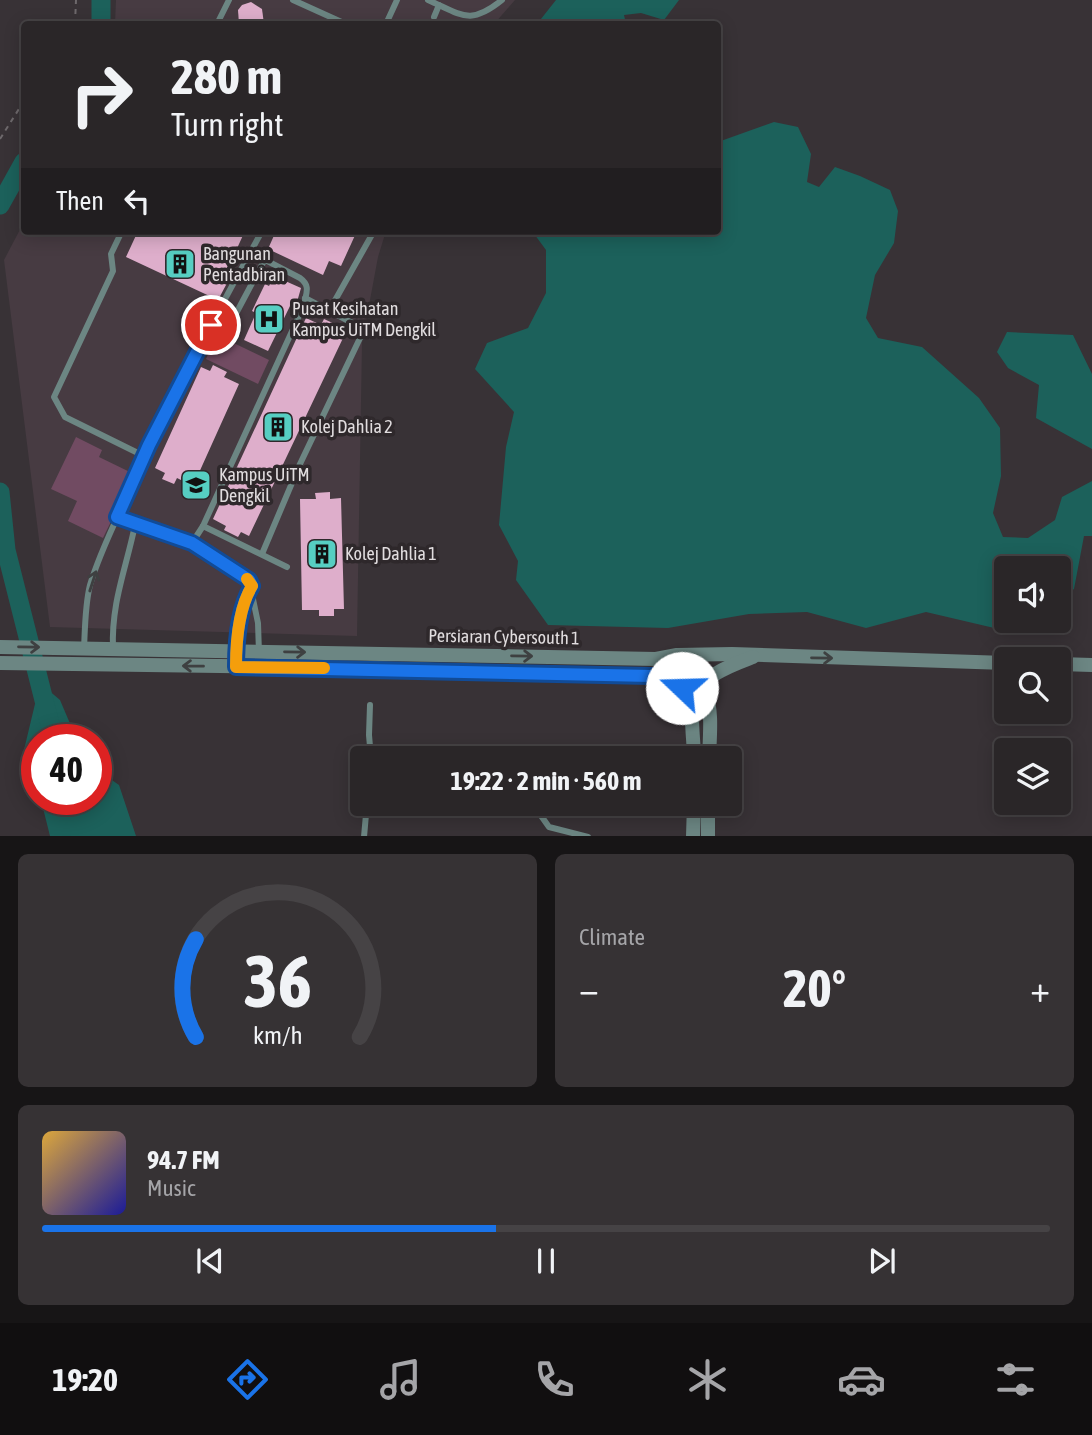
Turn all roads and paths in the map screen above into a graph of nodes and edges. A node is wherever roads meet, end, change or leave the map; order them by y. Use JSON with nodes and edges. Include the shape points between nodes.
{"nodes":[{"id":1,"x":76,"y":0,"type":"edge"},
{"id":2,"x":293,"y":0,"type":"edge"},
{"id":3,"x":397,"y":0,"type":"edge"},
{"id":4,"x":428,"y":0,"type":"edge"},
{"id":5,"x":502,"y":0,"type":"edge"},
{"id":6,"x":218,"y":3,"type":"dead end"},
{"id":7,"x":227,"y":4,"type":"edge"},
{"id":8,"x":439,"y":5,"type":"junction"},
{"id":9,"x":464,"y":16,"type":"junction"},
{"id":10,"x":434,"y":18,"type":"dead end"},
{"id":11,"x":75,"y":21,"type":"edge"},
{"id":12,"x":218,"y":21,"type":"edge"},
{"id":13,"x":339,"y":21,"type":"edge"},
{"id":14,"x":387,"y":21,"type":"edge"},
{"id":15,"x":462,"y":21,"type":"edge"},
{"id":16,"x":21,"y":106,"type":"edge"},
{"id":17,"x":0,"y":139,"type":"edge"},
{"id":18,"x":120,"y":235,"type":"edge"},
{"id":19,"x":260,"y":235,"type":"edge"},
{"id":20,"x":372,"y":235,"type":"edge"},
{"id":21,"x":250,"y":252,"type":"junction"},
{"id":22,"x":265,"y":259,"type":"junction"},
{"id":23,"x":305,"y":298,"type":"junction"},
{"id":24,"x":329,"y":311,"type":"junction"},
{"id":25,"x":211,"y":325,"type":"junction"},
{"id":26,"x":144,"y":456,"type":"junction"},
{"id":27,"x":117,"y":517,"type":"junction"},
{"id":28,"x":135,"y":524,"type":"junction"},
{"id":29,"x":203,"y":526,"type":"junction"},
{"id":30,"x":192,"y":543,"type":"junction"},
{"id":31,"x":262,"y":554,"type":"junction"},
{"id":32,"x":288,"y":567,"type":"dead end"},
{"id":33,"x":252,"y":586,"type":"junction"},
{"id":34,"x":2,"y":647,"type":"edge"},
{"id":35,"x":84,"y":648,"type":"junction"},
{"id":36,"x":113,"y":649,"type":"junction"},
{"id":37,"x":236,"y":650,"type":"junction"},
{"id":38,"x":259,"y":651,"type":"junction"},
{"id":39,"x":754,"y":656,"type":"junction"},
{"id":40,"x":656,"y":659,"type":"junction"},
{"id":41,"x":1,"y":663,"type":"edge"},
{"id":42,"x":994,"y":663,"type":"edge"},
{"id":43,"x":1071,"y":664,"type":"edge"},
{"id":44,"x":85,"y":665,"type":"junction"},
{"id":45,"x":114,"y":665,"type":"junction"},
{"id":46,"x":1092,"y":665,"type":"edge"},
{"id":47,"x":236,"y":667,"type":"junction"},
{"id":48,"x":258,"y":667,"type":"junction"},
{"id":49,"x":704,"y":686,"type":"junction"},
{"id":50,"x":693,"y":701,"type":"junction"},
{"id":51,"x":370,"y":705,"type":"dead end"},
{"id":52,"x":370,"y":746,"type":"edge"},
{"id":53,"x":694,"y":746,"type":"edge"},
{"id":54,"x":709,"y":746,"type":"edge"},
{"id":55,"x":366,"y":816,"type":"edge"},
{"id":56,"x":541,"y":816,"type":"edge"},
{"id":57,"x":694,"y":816,"type":"edge"},
{"id":58,"x":708,"y":816,"type":"edge"},
{"id":59,"x":364,"y":836,"type":"edge"},
{"id":60,"x":588,"y":836,"type":"edge"},
{"id":61,"x":693,"y":836,"type":"edge"},
{"id":62,"x":708,"y":836,"type":"edge"}],
"edges":[{"from":1,"to":11,"type":"path"},
{"from":2,"to":13,"type":"lane"},
{"from":3,"to":14,"type":"lane"},
{"from":4,"to":8,"type":"lane"},
{"from":5,"to":9,"type":"lane","via":[[477,16]]},
{"from":6,"to":7,"type":"lane"},
{"from":7,"to":12,"type":"lane"},
{"from":8,"to":9,"type":"lane"},
{"from":8,"to":10,"type":"lane"},
{"from":9,"to":15,"type":"lane"},
{"from":16,"to":17,"type":"path"},
{"from":18,"to":26,"type":"lane","via":[[111,254],[113,271],[54,397],[65,417]]},
{"from":19,"to":21,"type":"lane"},
{"from":20,"to":24,"type":"lane"},
{"from":21,"to":22,"type":"lane"},
{"from":21,"to":25,"type":"lane"},
{"from":22,"to":23,"type":"lane","via":[[306,282]]},
{"from":22,"to":25,"type":"lane","via":[[232,323]]},
{"from":23,"to":24,"type":"lane"},
{"from":23,"to":29,"type":"lane"},
{"from":24,"to":31,"type":"lane","via":[[360,327],[361,336]]},
{"from":25,"to":26,"type":"lane"},
{"from":26,"to":27,"type":"lane"},
{"from":27,"to":28,"type":"lane"},
{"from":35,"to":27,"type":"lane","one_way":true,"via":[[90,586]]},
{"from":28,"to":30,"type":"lane"},
{"from":28,"to":36,"type":"lane","via":[[117,590]]},
{"from":29,"to":30,"type":"lane"},
{"from":29,"to":31,"type":"lane"},
{"from":30,"to":33,"type":"lane","via":[[242,573]]},
{"from":31,"to":32,"type":"lane"},
{"from":33,"to":37,"type":"lane"},
{"from":33,"to":38,"type":"lane"},
{"from":34,"to":35,"type":"street","name":"Persiaran Cybersouth 1","one_way":true},
{"from":35,"to":36,"type":"street","name":"Persiaran Cybersouth 1"},
{"from":35,"to":44,"type":"lane"},
{"from":36,"to":37,"type":"street","name":"Persiaran Cybersouth 1"},
{"from":36,"to":45,"type":"lane"},
{"from":37,"to":38,"type":"street","name":"Persiaran Cybersouth 1"},
{"from":37,"to":47,"type":"lane"},
{"from":38,"to":40,"type":"street","name":"Persiaran Cybersouth 1","one_way":true},
{"from":38,"to":48,"type":"lane"},
{"from":39,"to":40,"type":"street","name":"Persiaran Cybersouth 1"},
{"from":39,"to":42,"type":"street","name":"Persiaran Cybersouth 1","one_way":true},
{"from":39,"to":49,"type":"street","via":[[718,671]]},
{"from":40,"to":49,"type":"street","via":[[678,664]]},
{"from":41,"to":44,"type":"street","name":"Persiaran Cybersouth 1"},
{"from":43,"to":46,"type":"street"},
{"from":44,"to":45,"type":"street","name":"Persiaran Cybersouth 1"},
{"from":47,"to":45,"type":"street","name":"Persiaran Cybersouth 1","one_way":true},
{"from":47,"to":48,"type":"street","name":"Persiaran Cybersouth 1"},
{"from":48,"to":50,"type":"street","name":"Persiaran Cybersouth 1","via":[[652,676],[674,681]]},
{"from":49,"to":50,"type":"street"},
{"from":49,"to":54,"type":"street","via":[[711,705]]},
{"from":50,"to":53,"type":"street"},
{"from":51,"to":52,"type":"lane"},
{"from":55,"to":59,"type":"lane"},
{"from":56,"to":60,"type":"lane","via":[[549,827]]},
{"from":57,"to":61,"type":"street"},
{"from":58,"to":62,"type":"street"}]}
